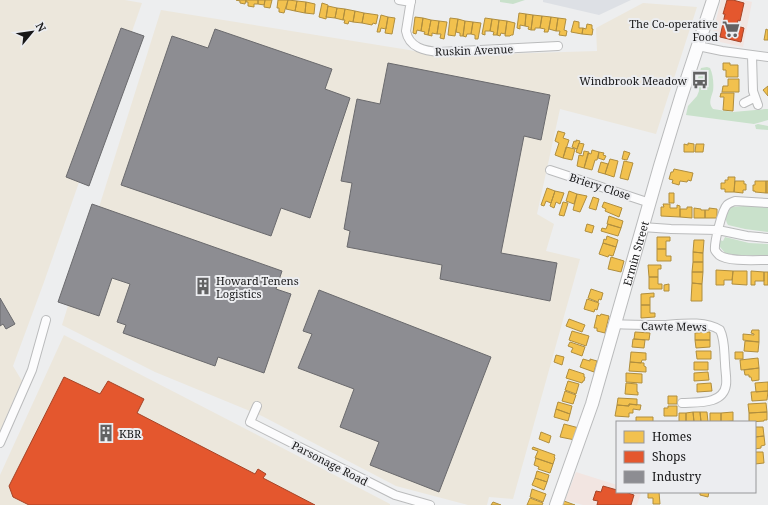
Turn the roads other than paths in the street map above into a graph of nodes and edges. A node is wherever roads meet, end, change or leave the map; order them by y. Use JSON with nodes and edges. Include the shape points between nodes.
{"nodes":[{"id":1,"x":399,"y":0,"type":"edge"},
{"id":2,"x":713,"y":0,"type":"edge"},
{"id":3,"x":411,"y":1,"type":"edge"},
{"id":4,"x":558,"y":46,"type":"dead end"},
{"id":5,"x":698,"y":46,"type":"junction"},
{"id":6,"x":752,"y":56,"type":"junction"},
{"id":7,"x":768,"y":57,"type":"edge"},
{"id":8,"x":744,"y":102,"type":"dead end"},
{"id":9,"x":550,"y":170,"type":"dead end"},
{"id":10,"x":650,"y":203,"type":"junction"},
{"id":11,"x":768,"y":203,"type":"edge"},
{"id":12,"x":642,"y":227,"type":"junction"},
{"id":13,"x":718,"y":230,"type":"junction"},
{"id":14,"x":768,"y":238,"type":"edge"},
{"id":15,"x":768,"y":260,"type":"edge"},
{"id":16,"x":46,"y":320,"type":"dead end"},
{"id":17,"x":615,"y":324,"type":"junction"},
{"id":18,"x":682,"y":403,"type":"dead end"},
{"id":19,"x":257,"y":406,"type":"dead end"},
{"id":20,"x":0,"y":443,"type":"edge"},
{"id":21,"x":430,"y":505,"type":"edge"},
{"id":22,"x":556,"y":505,"type":"edge"}],
"edges":[{"from":1,"to":3,"type":"street","name":"Ruskin Avenue"},
{"from":2,"to":5,"type":"main road","name":"Ermin Street"},
{"from":3,"to":4,"type":"street","name":"Ruskin Avenue","via":[[406,31],[413,44],[422,50],[440,52]]},
{"from":5,"to":6,"type":"street"},
{"from":5,"to":10,"type":"main road","name":"Ermin Street"},
{"from":6,"to":7,"type":"street"},
{"from":6,"to":8,"type":"street","via":[[752,87],[756,101]]},
{"from":9,"to":10,"type":"street","name":"Briery Close"},
{"from":10,"to":12,"type":"main road","name":"Ermin Street"},
{"from":11,"to":13,"type":"street","via":[[731,202],[724,208]]},
{"from":12,"to":13,"type":"street"},
{"from":12,"to":17,"type":"main road","name":"Ermin Street"},
{"from":13,"to":14,"type":"street"},
{"from":13,"to":15,"type":"street","via":[[715,250],[721,256],[728,259]]},
{"from":16,"to":20,"type":"street","via":[[32,370]]},
{"from":17,"to":18,"type":"street","name":"Cawte Mews","via":[[711,325],[720,330],[724,338],[724,391],[714,400]]},
{"from":17,"to":22,"type":"main road","name":"Ermin Street","via":[[592,404]]},
{"from":19,"to":21,"type":"street","name":"Parsonage Road","via":[[250,422],[394,495]]}]}
